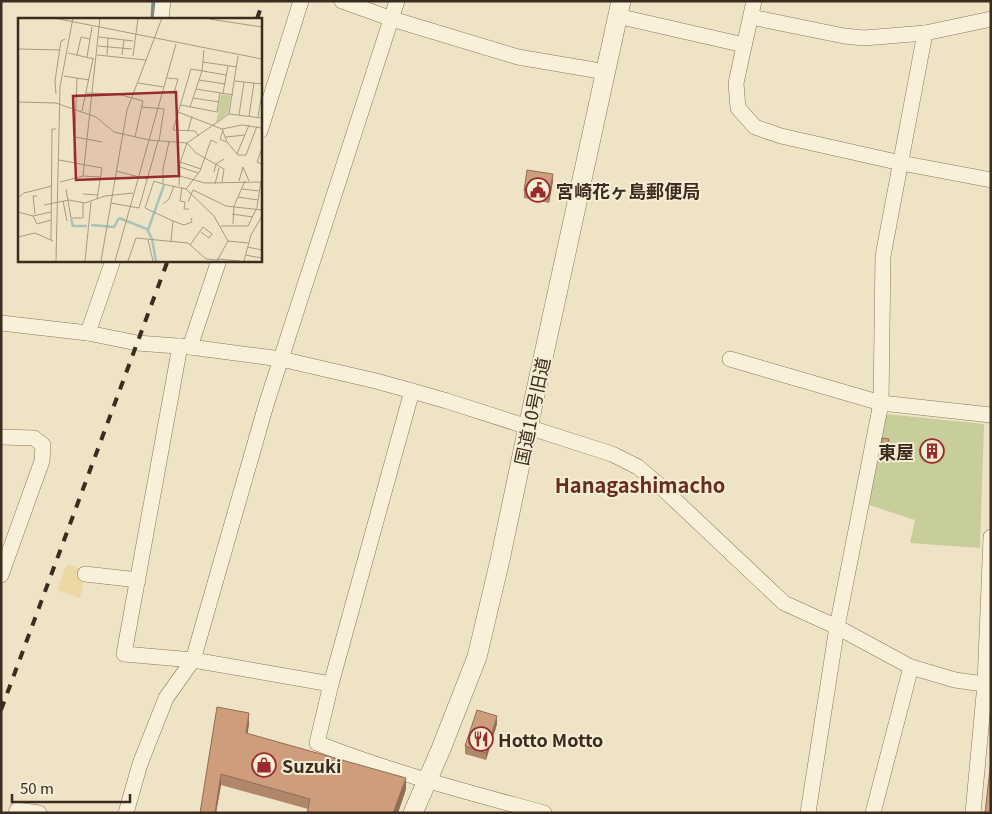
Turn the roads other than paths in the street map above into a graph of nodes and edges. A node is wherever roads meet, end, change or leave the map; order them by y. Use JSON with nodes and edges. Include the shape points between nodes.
{"nodes":[{"id":1,"x":162,"y":1,"type":"edge"},
{"id":2,"x":301,"y":1,"type":"edge"},
{"id":3,"x":342,"y":1,"type":"edge"},
{"id":4,"x":398,"y":1,"type":"edge"},
{"id":5,"x":754,"y":1,"type":"edge"},
{"id":6,"x":619,"y":9,"type":"edge"},
{"id":7,"x":751,"y":17,"type":"junction"},
{"id":8,"x":161,"y":18,"type":"edge"},
{"id":9,"x":392,"y":19,"type":"junction"},
{"id":10,"x":991,"y":19,"type":"edge"},
{"id":11,"x":925,"y":34,"type":"junction"},
{"id":12,"x":744,"y":46,"type":"junction"},
{"id":13,"x":606,"y":72,"type":"junction"},
{"id":14,"x":261,"y":128,"type":"edge"},
{"id":15,"x":901,"y":163,"type":"junction"},
{"id":16,"x":991,"y":180,"type":"edge"},
{"id":17,"x":113,"y":261,"type":"edge"},
{"id":18,"x":219,"y":261,"type":"edge"},
{"id":19,"x":1,"y":323,"type":"edge"},
{"id":20,"x":88,"y":332,"type":"junction"},
{"id":21,"x":186,"y":347,"type":"junction"},
{"id":22,"x":281,"y":359,"type":"junction"},
{"id":23,"x":730,"y":359,"type":"dead end"},
{"id":24,"x":412,"y":391,"type":"junction"},
{"id":25,"x":881,"y":403,"type":"junction"},
{"id":26,"x":991,"y":414,"type":"edge"},
{"id":27,"x":528,"y":427,"type":"junction"},
{"id":28,"x":1,"y":437,"type":"edge"},
{"id":29,"x":991,"y":537,"type":"edge"},
{"id":30,"x":85,"y":574,"type":"dead end"},
{"id":31,"x":1,"y":575,"type":"edge"},
{"id":32,"x":138,"y":580,"type":"junction"},
{"id":33,"x":837,"y":627,"type":"junction"},
{"id":34,"x":193,"y":660,"type":"junction"},
{"id":35,"x":911,"y":667,"type":"junction"},
{"id":36,"x":331,"y":684,"type":"junction"},
{"id":37,"x":988,"y":685,"type":"edge"},
{"id":38,"x":428,"y":780,"type":"junction"},
{"id":39,"x":16,"y":813,"type":"edge"},
{"id":40,"x":39,"y":813,"type":"edge"},
{"id":41,"x":126,"y":813,"type":"edge"},
{"id":42,"x":413,"y":813,"type":"edge"},
{"id":43,"x":544,"y":813,"type":"edge"},
{"id":44,"x":808,"y":813,"type":"edge"},
{"id":45,"x":873,"y":813,"type":"edge"},
{"id":46,"x":973,"y":813,"type":"edge"}],
"edges":[{"from":1,"to":8,"type":"street"},
{"from":2,"to":14,"type":"street"},
{"from":3,"to":9,"type":"street"},
{"from":4,"to":9,"type":"street"},
{"from":5,"to":7,"type":"street"},
{"from":6,"to":12,"type":"street"},
{"from":6,"to":13,"type":"street","name":"国道10号旧道"},
{"from":7,"to":11,"type":"street","via":[[864,38]]},
{"from":7,"to":12,"type":"street"},
{"from":9,"to":13,"type":"street","via":[[518,57]]},
{"from":9,"to":22,"type":"street"},
{"from":10,"to":11,"type":"street"},
{"from":11,"to":15,"type":"street"},
{"from":12,"to":15,"type":"street","via":[[736,83],[738,108],[755,127],[781,136]]},
{"from":13,"to":27,"type":"street","name":"国道10号旧道"},
{"from":15,"to":16,"type":"street"},
{"from":15,"to":25,"type":"street","via":[[883,256]]},
{"from":17,"to":20,"type":"street"},
{"from":18,"to":21,"type":"street"},
{"from":19,"to":20,"type":"street"},
{"from":20,"to":21,"type":"street","via":[[137,343]]},
{"from":21,"to":22,"type":"street"},
{"from":21,"to":32,"type":"street"},
{"from":22,"to":24,"type":"street"},
{"from":22,"to":34,"type":"street"},
{"from":23,"to":25,"type":"street"},
{"from":24,"to":27,"type":"street"},
{"from":24,"to":36,"type":"street"},
{"from":25,"to":26,"type":"street"},
{"from":25,"to":33,"type":"street"},
{"from":27,"to":33,"type":"street","via":[[612,454],[638,466],[784,603]]},
{"from":27,"to":38,"type":"street","name":"国道10号旧道","via":[[477,657]]},
{"from":28,"to":31,"type":"street","via":[[34,438],[43,445],[42,461]]},
{"from":29,"to":37,"type":"street"},
{"from":30,"to":32,"type":"street"},
{"from":32,"to":34,"type":"street","via":[[124,654]]},
{"from":33,"to":35,"type":"street"},
{"from":33,"to":44,"type":"street"},
{"from":34,"to":36,"type":"street"},
{"from":34,"to":41,"type":"street","via":[[166,698],[140,764]]},
{"from":35,"to":37,"type":"street","via":[[955,680]]},
{"from":35,"to":45,"type":"street"},
{"from":36,"to":38,"type":"street","via":[[317,743]]},
{"from":37,"to":46,"type":"street"},
{"from":38,"to":42,"type":"street","name":"国道10号旧道"},
{"from":38,"to":43,"type":"street"},
{"from":39,"to":40,"type":"street","via":[[17,810]]}]}
